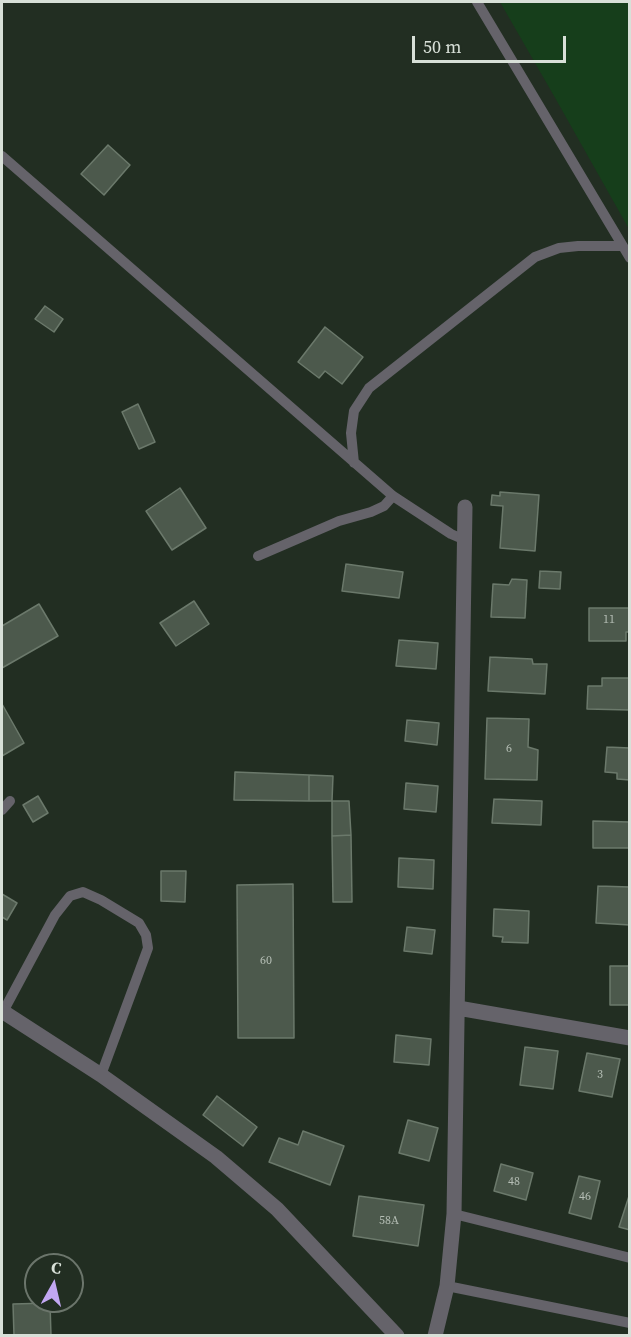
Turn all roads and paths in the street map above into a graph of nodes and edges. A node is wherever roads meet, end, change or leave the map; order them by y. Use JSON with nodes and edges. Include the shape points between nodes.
{"nodes":[{"id":1,"x":477,"y":2,"type":"edge"},
{"id":2,"x":2,"y":156,"type":"edge"},
{"id":3,"x":622,"y":246,"type":"junction"},
{"id":4,"x":630,"y":258,"type":"edge"},
{"id":5,"x":354,"y":463,"type":"junction"},
{"id":6,"x":393,"y":496,"type":"junction"},
{"id":7,"x":465,"y":507,"type":"dead end"},
{"id":8,"x":465,"y":540,"type":"junction"},
{"id":9,"x":258,"y":556,"type":"dead end"},
{"id":10,"x":10,"y":801,"type":"dead end"},
{"id":11,"x":2,"y":810,"type":"edge"},
{"id":12,"x":458,"y":1008,"type":"junction"},
{"id":13,"x":2,"y":1012,"type":"edge"},
{"id":14,"x":630,"y":1038,"type":"edge"},
{"id":15,"x":101,"y":1075,"type":"junction"},
{"id":16,"x":454,"y":1214,"type":"junction"},
{"id":17,"x":630,"y":1258,"type":"edge"},
{"id":18,"x":447,"y":1286,"type":"junction"},
{"id":19,"x":630,"y":1323,"type":"edge"},
{"id":20,"x":392,"y":1334,"type":"edge"},
{"id":21,"x":435,"y":1335,"type":"edge"}],
"edges":[{"from":1,"to":3,"type":"lane"},
{"from":2,"to":5,"type":"lane"},
{"from":3,"to":4,"type":"lane"},
{"from":3,"to":5,"type":"lane","via":[[569,247],[535,257],[369,388],[354,411]]},
{"from":5,"to":6,"type":"lane"},
{"from":6,"to":8,"type":"lane"},
{"from":6,"to":9,"type":"lane","via":[[371,512],[339,521]]},
{"from":7,"to":8,"type":"street"},
{"from":8,"to":12,"type":"street"},
{"from":10,"to":11,"type":"lane"},
{"from":12,"to":14,"type":"street"},
{"from":12,"to":16,"type":"street"},
{"from":13,"to":15,"type":"street"},
{"from":13,"to":15,"type":"lane","via":[[55,915],[70,896],[83,892],[139,923],[148,948]]},
{"from":15,"to":20,"type":"street","via":[[216,1157],[277,1209]]},
{"from":16,"to":17,"type":"lane"},
{"from":16,"to":18,"type":"street"},
{"from":18,"to":19,"type":"lane"},
{"from":18,"to":21,"type":"street"}]}
